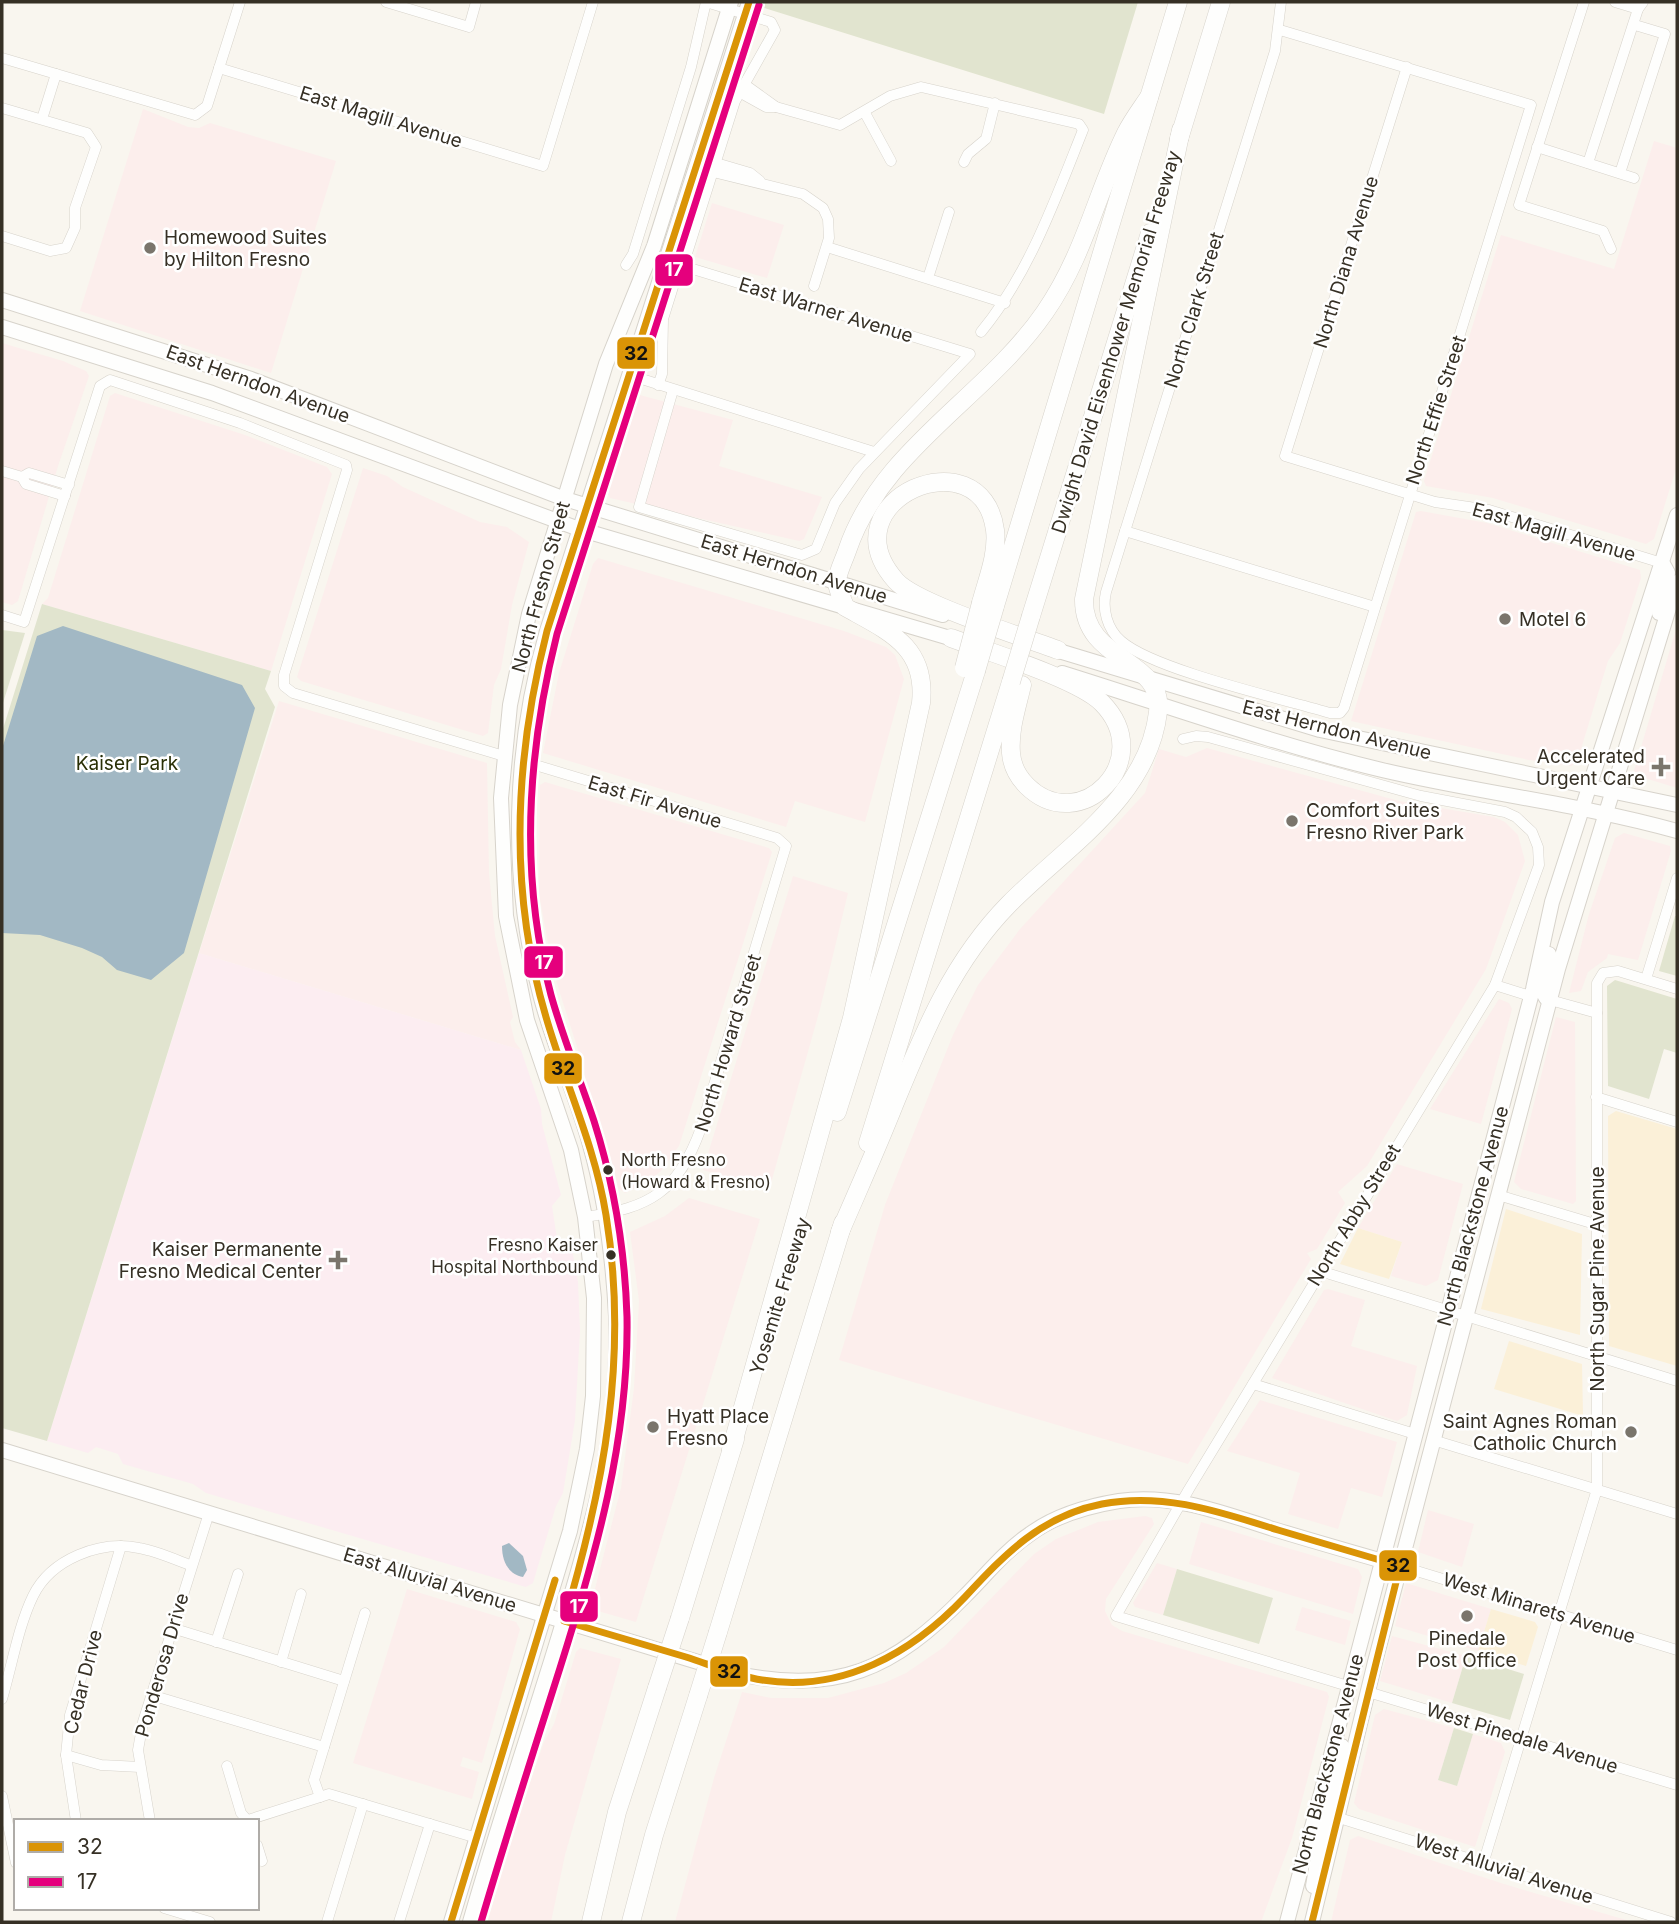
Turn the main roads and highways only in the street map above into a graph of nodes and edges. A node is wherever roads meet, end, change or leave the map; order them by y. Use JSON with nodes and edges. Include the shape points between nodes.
{"nodes":[{"id":1,"x":1178,"y":2,"type":"edge"},
{"id":2,"x":1221,"y":2,"type":"edge"},
{"id":3,"x":730,"y":5,"type":"edge"},
{"id":4,"x":747,"y":8,"type":"edge"},
{"id":5,"x":1149,"y":97,"type":"junction"},
{"id":6,"x":1181,"y":130,"type":"junction"},
{"id":7,"x":2,"y":300,"type":"edge"},
{"id":8,"x":2,"y":327,"type":"edge"},
{"id":9,"x":565,"y":499,"type":"junction"},
{"id":10,"x":586,"y":506,"type":"junction"},
{"id":11,"x":1677,"y":514,"type":"edge"},
{"id":12,"x":558,"y":522,"type":"junction"},
{"id":13,"x":579,"y":529,"type":"junction"},
{"id":14,"x":1677,"y":547,"type":"edge"},
{"id":15,"x":1662,"y":563,"type":"junction"},
{"id":16,"x":1677,"y":573,"type":"edge"},
{"id":17,"x":837,"y":582,"type":"junction"},
{"id":18,"x":1677,"y":582,"type":"edge"},
{"id":19,"x":988,"y":605,"type":"junction"},
{"id":20,"x":845,"y":607,"type":"junction"},
{"id":21,"x":1664,"y":624,"type":"junction"},
{"id":22,"x":951,"y":638,"type":"junction"},
{"id":23,"x":1058,"y":650,"type":"junction"},
{"id":24,"x":518,"y":661,"type":"junction"},
{"id":25,"x":970,"y":669,"type":"joint"},
{"id":26,"x":1147,"y":677,"type":"junction"},
{"id":27,"x":1016,"y":683,"type":"junction"},
{"id":28,"x":1158,"y":703,"type":"junction"},
{"id":29,"x":504,"y":756,"type":"junction"},
{"id":30,"x":522,"y":761,"type":"junction"},
{"id":31,"x":1601,"y":787,"type":"junction"},
{"id":32,"x":1677,"y":805,"type":"edge"},
{"id":33,"x":1593,"y":812,"type":"junction"},
{"id":34,"x":1677,"y":831,"type":"edge"},
{"id":35,"x":519,"y":837,"type":"junction"},
{"id":36,"x":1549,"y":917,"type":"junction"},
{"id":37,"x":1530,"y":996,"type":"junction"},
{"id":38,"x":1550,"y":1000,"type":"junction"},
{"id":39,"x":1522,"y":1106,"type":"junction"},
{"id":40,"x":1491,"y":1145,"type":"junction"},
{"id":41,"x":1498,"y":1195,"type":"junction"},
{"id":42,"x":840,"y":1232,"type":"junction"},
{"id":43,"x":2,"y":1450,"type":"edge"},
{"id":44,"x":731,"y":1450,"type":"junction"},
{"id":45,"x":1381,"y":1561,"type":"junction"},
{"id":46,"x":1400,"y":1566,"type":"junction"},
{"id":47,"x":544,"y":1615,"type":"junction"},
{"id":48,"x":564,"y":1621,"type":"junction"},
{"id":49,"x":1340,"y":1715,"type":"junction"},
{"id":50,"x":503,"y":1748,"type":"junction"},
{"id":51,"x":1316,"y":1808,"type":"junction"},
{"id":52,"x":1336,"y":1817,"type":"junction"},
{"id":53,"x":477,"y":1838,"type":"junction"},
{"id":54,"x":485,"y":1872,"type":"junction"},
{"id":55,"x":451,"y":1922,"type":"edge"},
{"id":56,"x":458,"y":1922,"type":"edge"},
{"id":57,"x":470,"y":1922,"type":"edge"},
{"id":58,"x":591,"y":1922,"type":"edge"},
{"id":59,"x":631,"y":1922,"type":"edge"},
{"id":60,"x":1287,"y":1922,"type":"edge"},
{"id":61,"x":1312,"y":1922,"type":"edge"}],
"edges":[{"from":1,"to":5,"type":"highway","name":"Dwight David Eisenhower Memorial Freeway"},
{"from":2,"to":6,"type":"highway","name":"Dwight David Eisenhower Memorial Freeway"},
{"from":3,"to":9,"type":"main road","name":"North Fresno Street","via":[[654,246],[606,364]]},
{"from":4,"to":10,"type":"main road","name":"North Fresno Street"},
{"from":5,"to":17,"type":"highway","via":[[1126,133],[1086,237],[1060,289],[998,369],[883,480],[862,513]]},
{"from":5,"to":19,"type":"highway","name":"Dwight David Eisenhower Memorial Freeway"},
{"from":6,"to":26,"type":"highway","via":[[1084,599],[1088,625],[1098,640]]},
{"from":6,"to":27,"type":"highway","name":"Dwight David Eisenhower Memorial Freeway"},
{"from":7,"to":9,"type":"main road","name":"East Herndon Avenue","via":[[264,384]]},
{"from":8,"to":12,"type":"main road","name":"East Herndon Avenue","via":[[212,393]]},
{"from":9,"to":10,"type":"main road","name":"East Herndon Avenue"},
{"from":9,"to":12,"type":"main road","name":"North Fresno Street"},
{"from":10,"to":13,"type":"main road","name":"North Fresno Street"},
{"from":10,"to":17,"type":"main road","name":"East Herndon Avenue"},
{"from":11,"to":15,"type":"main road","name":"North Blackstone Avenue"},
{"from":12,"to":13,"type":"main road","name":"East Herndon Avenue"},
{"from":12,"to":24,"type":"main road","name":"North Fresno Street"},
{"from":13,"to":20,"type":"main road","name":"East Herndon Avenue"},
{"from":13,"to":30,"type":"main road","name":"North Fresno Street","via":[[539,658]]},
{"from":14,"to":16,"type":"main road"},
{"from":15,"to":21,"type":"main road","via":[[1668,573],[1658,611]]},
{"from":15,"to":31,"type":"main road","name":"North Blackstone Avenue"},
{"from":17,"to":20,"type":"highway"},
{"from":17,"to":23,"type":"main road","name":"East Herndon Avenue"},
{"from":18,"to":21,"type":"main road","name":"North Blackstone Avenue"},
{"from":19,"to":23,"type":"highway","via":[[995,540],[994,524],[984,504],[969,490],[942,481],[920,484],[901,494],[886,511],[879,539],[884,560],[897,581],[919,596]]},
{"from":19,"to":25,"type":"highway","name":"Dwight David Eisenhower Memorial Freeway","bridge":true},
{"from":20,"to":22,"type":"main road","name":"East Herndon Avenue"},
{"from":20,"to":44,"type":"highway","via":[[904,644],[919,668],[922,695],[852,1018]]},
{"from":21,"to":31,"type":"main road","name":"North Blackstone Avenue"},
{"from":22,"to":27,"type":"highway","via":[[1041,672],[1102,704],[1118,726],[1122,749],[1117,771],[1099,792],[1082,800],[1059,802],[1040,796],[1019,778],[1011,755]]},
{"from":22,"to":28,"type":"main road","name":"East Herndon Avenue"},
{"from":23,"to":26,"type":"main road","name":"East Herndon Avenue"},
{"from":24,"to":29,"type":"main road","name":"North Fresno Street"},
{"from":24,"to":30,"type":"main road","via":[[526,674],[514,750]]},
{"from":25,"to":44,"type":"highway","name":"Yosemite Freeway"},
{"from":26,"to":28,"type":"highway"},
{"from":26,"to":31,"type":"main road","name":"East Herndon Avenue","via":[[1356,738]]},
{"from":27,"to":42,"type":"highway","name":"Yosemite Freeway"},
{"from":28,"to":33,"type":"main road","name":"East Herndon Avenue","via":[[1381,770]]},
{"from":28,"to":42,"type":"highway","via":[[1145,753],[1123,794],[998,915],[955,971],[925,1030]]},
{"from":29,"to":35,"type":"main road","via":[[512,768],[511,827]]},
{"from":29,"to":47,"type":"main road","name":"North Fresno Street","via":[[500,841],[506,916],[530,1029],[570,1150],[585,1217],[594,1298],[591,1422],[576,1508]]},
{"from":30,"to":35,"type":"main road","name":"North Fresno Street"},
{"from":31,"to":32,"type":"main road","name":"East Herndon Avenue"},
{"from":31,"to":33,"type":"main road","name":"North Blackstone Avenue"},
{"from":31,"to":33,"type":"main road","name":"North Blackstone Avenue"},
{"from":33,"to":34,"type":"main road","name":"East Herndon Avenue"},
{"from":33,"to":36,"type":"main road","name":"North Blackstone Avenue"},
{"from":33,"to":38,"type":"main road","name":"North Blackstone Avenue"},
{"from":35,"to":48,"type":"main road","name":"North Fresno Street","via":[[522,896],[539,991],[590,1146],[606,1214],[616,1339],[611,1432],[595,1519]]},
{"from":36,"to":37,"type":"main road","name":"North Blackstone Avenue"},
{"from":36,"to":38,"type":"main road","via":[[1549,960],[1542,991]]},
{"from":37,"to":39,"type":"main road","via":[[1538,1008],[1519,1084]]},
{"from":37,"to":40,"type":"main road","name":"North Blackstone Avenue"},
{"from":38,"to":39,"type":"main road","name":"North Blackstone Avenue"},
{"from":39,"to":41,"type":"main road","name":"North Blackstone Avenue"},
{"from":40,"to":41,"type":"main road","via":[[1491,1188]]},
{"from":40,"to":45,"type":"main road","name":"North Blackstone Avenue"},
{"from":41,"to":46,"type":"main road","name":"North Blackstone Avenue"},
{"from":42,"to":59,"type":"highway","name":"Yosemite Freeway","bridge":true},
{"from":43,"to":47,"type":"main road","name":"East Alluvial Avenue"},
{"from":44,"to":58,"type":"highway","name":"Yosemite Freeway","bridge":true,"via":[[617,1812]]},
{"from":45,"to":46,"type":"main road","name":"East Alluvial Avenue"},
{"from":45,"to":48,"type":"main road","name":"East Alluvial Avenue","via":[[1181,1502],[1119,1501],[1057,1518],[1017,1544],[925,1636],[894,1656],[839,1678],[762,1680]]},
{"from":45,"to":49,"type":"main road","name":"North Blackstone Avenue"},
{"from":46,"to":52,"type":"main road","name":"North Blackstone Avenue"},
{"from":47,"to":48,"type":"main road","name":"East Alluvial Avenue"},
{"from":47,"to":50,"type":"main road","name":"North Fresno Street"},
{"from":48,"to":54,"type":"main road","name":"North Fresno Street"},
{"from":49,"to":51,"type":"main road","name":"North Blackstone Avenue"},
{"from":49,"to":52,"type":"main road","via":[[1347,1728],[1329,1805]]},
{"from":50,"to":53,"type":"main road","name":"North Fresno Street"},
{"from":50,"to":54,"type":"main road","via":[[509,1764],[489,1828]]},
{"from":51,"to":60,"type":"main road","name":"North Blackstone Avenue"},
{"from":51,"to":61,"type":"main road","via":[[1325,1817],[1314,1869]]},
{"from":52,"to":61,"type":"main road","name":"North Blackstone Avenue"},
{"from":53,"to":55,"type":"main road","name":"North Fresno Street"},
{"from":53,"to":56,"type":"main road"},
{"from":54,"to":57,"type":"main road","name":"North Fresno Street"}]}
